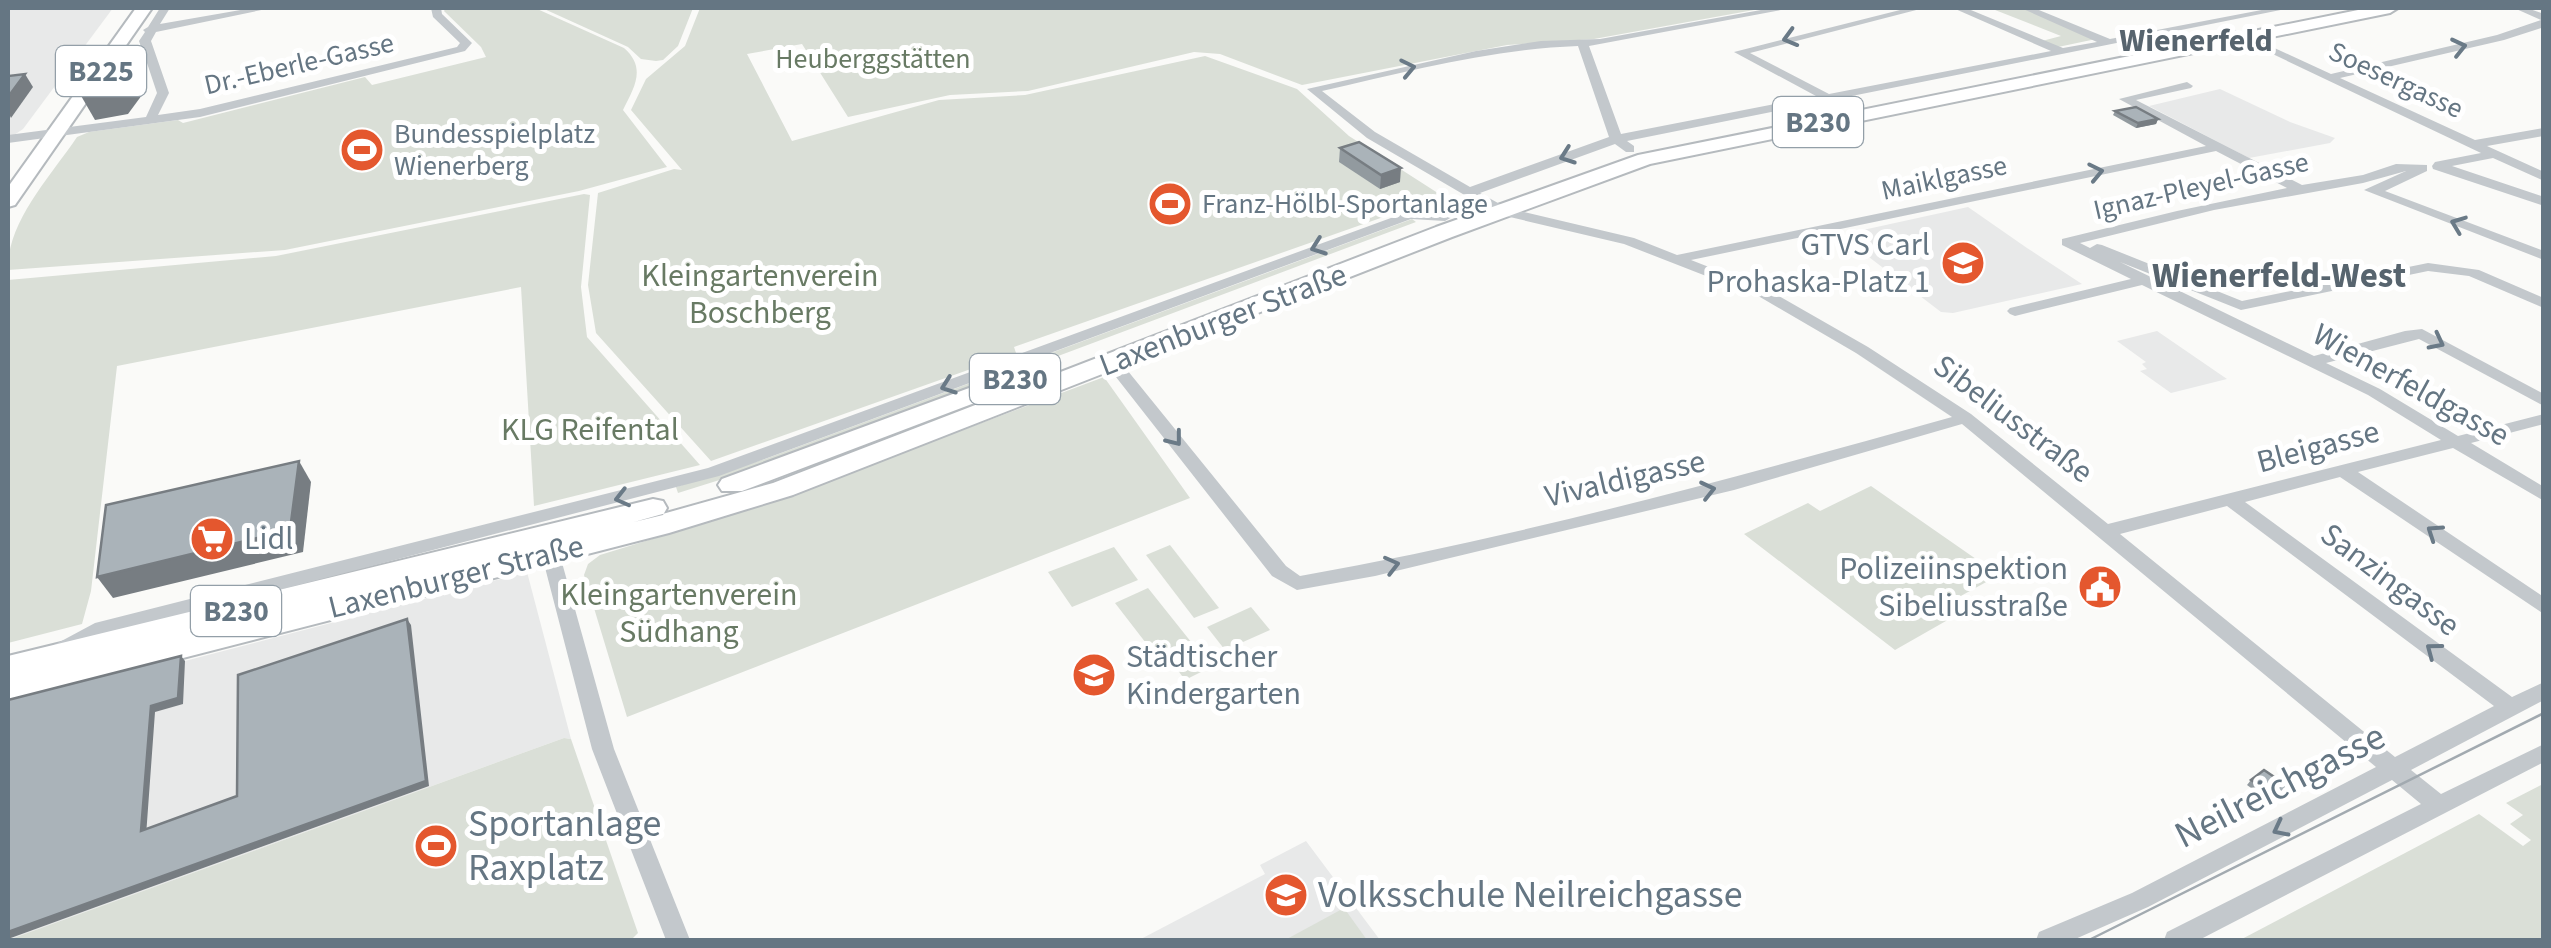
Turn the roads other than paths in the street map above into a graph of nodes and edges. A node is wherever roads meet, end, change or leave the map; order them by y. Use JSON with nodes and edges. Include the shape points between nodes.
{"nodes":[{"id":1,"x":125,"y":8,"type":"edge"},
{"id":2,"x":144,"y":8,"type":"edge"},
{"id":3,"x":165,"y":8,"type":"edge"},
{"id":4,"x":266,"y":8,"type":"edge"},
{"id":5,"x":436,"y":8,"type":"edge"},
{"id":6,"x":1787,"y":8,"type":"edge"},
{"id":7,"x":1919,"y":8,"type":"edge"},
{"id":8,"x":1958,"y":8,"type":"edge"},
{"id":9,"x":2026,"y":8,"type":"edge"},
{"id":10,"x":2215,"y":8,"type":"edge"},
{"id":11,"x":2286,"y":8,"type":"edge"},
{"id":12,"x":2341,"y":8,"type":"edge"},
{"id":13,"x":2390,"y":8,"type":"edge"},
{"id":14,"x":2519,"y":8,"type":"edge"},
{"id":15,"x":2544,"y":20,"type":"edge"},
{"id":16,"x":2238,"y":28,"type":"junction"},
{"id":17,"x":148,"y":30,"type":"junction"},
{"id":18,"x":2107,"y":42,"type":"junction"},
{"id":19,"x":1582,"y":43,"type":"junction"},
{"id":20,"x":2059,"y":51,"type":"junction"},
{"id":21,"x":147,"y":55,"type":"junction"},
{"id":22,"x":2331,"y":76,"type":"junction"},
{"id":23,"x":92,"y":85,"type":"junction"},
{"id":24,"x":2187,"y":86,"type":"dead end"},
{"id":25,"x":1826,"y":97,"type":"junction"},
{"id":26,"x":150,"y":120,"type":"junction"},
{"id":27,"x":2544,"y":132,"type":"edge"},
{"id":28,"x":57,"y":133,"type":"junction"},
{"id":29,"x":31,"y":136,"type":"junction"},
{"id":30,"x":8,"y":139,"type":"edge"},
{"id":31,"x":1623,"y":144,"type":"junction"},
{"id":32,"x":2476,"y":144,"type":"junction"},
{"id":33,"x":2219,"y":147,"type":"junction"},
{"id":34,"x":2494,"y":154,"type":"junction"},
{"id":35,"x":2438,"y":166,"type":"junction"},
{"id":36,"x":2422,"y":168,"type":"junction"},
{"id":37,"x":8,"y":169,"type":"edge"},
{"id":38,"x":2544,"y":176,"type":"edge"},
{"id":39,"x":2348,"y":180,"type":"junction"},
{"id":40,"x":2297,"y":188,"type":"junction"},
{"id":41,"x":2374,"y":191,"type":"junction"},
{"id":42,"x":8,"y":202,"type":"edge"},
{"id":43,"x":1485,"y":202,"type":"junction"},
{"id":44,"x":2544,"y":202,"type":"edge"},
{"id":45,"x":2067,"y":242,"type":"junction"},
{"id":46,"x":2544,"y":256,"type":"edge"},
{"id":47,"x":1680,"y":258,"type":"junction"},
{"id":48,"x":2140,"y":280,"type":"junction"},
{"id":49,"x":2544,"y":304,"type":"edge"},
{"id":50,"x":2014,"y":311,"type":"dead end"},
{"id":51,"x":2311,"y":362,"type":"junction"},
{"id":52,"x":1114,"y":363,"type":"junction"},
{"id":53,"x":2544,"y":401,"type":"edge"},
{"id":54,"x":1965,"y":418,"type":"junction"},
{"id":55,"x":2544,"y":419,"type":"edge"},
{"id":56,"x":2460,"y":442,"type":"junction"},
{"id":57,"x":2344,"y":472,"type":"junction"},
{"id":58,"x":2544,"y":495,"type":"edge"},
{"id":59,"x":2232,"y":500,"type":"junction"},
{"id":60,"x":2106,"y":531,"type":"junction"},
{"id":61,"x":539,"y":536,"type":"junction"},
{"id":62,"x":2544,"y":607,"type":"edge"},
{"id":63,"x":48,"y":658,"type":"junction"},
{"id":64,"x":8,"y":668,"type":"edge"},
{"id":65,"x":2544,"y":690,"type":"edge"},
{"id":66,"x":8,"y":691,"type":"edge"},
{"id":67,"x":2512,"y":708,"type":"junction"},
{"id":68,"x":2544,"y":752,"type":"edge"},
{"id":69,"x":2393,"y":770,"type":"junction"},
{"id":70,"x":2438,"y":804,"type":"junction"},
{"id":71,"x":678,"y":940,"type":"edge"},
{"id":72,"x":2048,"y":940,"type":"edge"},
{"id":73,"x":2176,"y":940,"type":"edge"}],
"edges":[{"from":1,"to":29,"type":"main road","number":"B225"},
{"from":2,"to":23,"type":"main road","number":"B225"},
{"from":3,"to":17,"type":"street"},
{"from":4,"to":17,"type":"street","name":"Dr.-Eberle-Gasse"},
{"from":5,"to":26,"type":"street","name":"Dr.-Eberle-Gasse","via":[[466,43],[457,51]]},
{"from":6,"to":19,"type":"street"},
{"from":7,"to":25,"type":"street","one_way":true,"via":[[1740,52]]},
{"from":8,"to":20,"type":"street"},
{"from":9,"to":18,"type":"street"},
{"from":10,"to":16,"type":"street","name":"Soesergasse"},
{"from":11,"to":16,"type":"street","name":"Laxenburger Straße"},
{"from":12,"to":16,"type":"main road","name":"Laxenburger Straße","number":"B230"},
{"from":13,"to":16,"type":"main road","name":"Laxenburger Straße","number":"B230"},
{"from":14,"to":15,"type":"street"},
{"from":22,"to":15,"type":"street","one_way":true,"via":[[2494,39]]},
{"from":16,"to":18,"type":"street","name":"Laxenburger Straße"},
{"from":16,"to":22,"type":"street","name":"Soesergasse"},
{"from":16,"to":31,"type":"main road","name":"Laxenburger Straße","number":"B230"},
{"from":16,"to":43,"type":"main road","name":"Laxenburger Straße","number":"B230"},
{"from":17,"to":21,"type":"street"},
{"from":18,"to":20,"type":"street","name":"Laxenburger Straße"},
{"from":19,"to":31,"type":"street"},
{"from":43,"to":19,"type":"street","name":"Sibeliusstraße","one_way":true,"via":[[1371,134],[1312,88],[1476,54]]},
{"from":20,"to":25,"type":"street","name":"Laxenburger Straße"},
{"from":21,"to":23,"type":"street"},
{"from":21,"to":26,"type":"street","via":[[163,93]]},
{"from":22,"to":32,"type":"street","name":"Soesergasse"},
{"from":23,"to":28,"type":"main road","number":"B225"},
{"from":24,"to":33,"type":"street","via":[[2125,99]]},
{"from":25,"to":31,"type":"street","name":"Laxenburger Straße"},
{"from":26,"to":28,"type":"street"},
{"from":27,"to":32,"type":"street"},
{"from":28,"to":29,"type":"street"},
{"from":28,"to":42,"type":"main road","number":"B225"},
{"from":29,"to":30,"type":"street"},
{"from":29,"to":37,"type":"main road","number":"B225"},
{"from":31,"to":43,"type":"main road","name":"Laxenburger Straße","number":"B230","one_way":true},
{"from":32,"to":34,"type":"street","name":"Soesergasse"},
{"from":33,"to":40,"type":"street"},
{"from":47,"to":33,"type":"street","name":"Maiklgasse","one_way":true},
{"from":34,"to":35,"type":"street"},
{"from":34,"to":38,"type":"street","name":"Soesergasse"},
{"from":35,"to":36,"type":"street"},
{"from":35,"to":44,"type":"street"},
{"from":36,"to":39,"type":"street","name":"Ignaz-Pleyel-Gasse","via":[[2393,166]]},
{"from":36,"to":41,"type":"street"},
{"from":39,"to":40,"type":"street","name":"Ignaz-Pleyel-Gasse"},
{"from":39,"to":41,"type":"street"},
{"from":40,"to":45,"type":"street","name":"Ignaz-Pleyel-Gasse"},
{"from":46,"to":41,"type":"street","one_way":true},
{"from":43,"to":47,"type":"street","name":"Sibeliusstraße"},
{"from":43,"to":52,"type":"main road","name":"Laxenburger Straße","number":"B230"},
{"from":43,"to":61,"type":"main road","name":"Laxenburger Straße","number":"B230","one_way":true,"via":[[769,472]]},
{"from":45,"to":48,"type":"street","name":"Wienerfeldgasse"},
{"from":45,"to":49,"type":"street","via":[[2109,251],[2241,306],[2453,266]]},
{"from":47,"to":54,"type":"street","name":"Sibeliusstraße","via":[[1765,294]]},
{"from":48,"to":50,"type":"street"},
{"from":48,"to":51,"type":"street","name":"Wienerfeldgasse"},
{"from":51,"to":53,"type":"street","one_way":true,"via":[[2422,334]]},
{"from":51,"to":56,"type":"street","name":"Wienerfeldgasse"},
{"from":52,"to":54,"type":"street","name":"Vivaldigasse","one_way":true,"via":[[1279,571],[1297,583],[1734,484]]},
{"from":52,"to":61,"type":"main road","name":"Laxenburger Straße","number":"B230","via":[[783,488],[670,523]]},
{"from":54,"to":60,"type":"street","name":"Sibeliusstraße"},
{"from":55,"to":56,"type":"street","name":"Bleigasse"},
{"from":56,"to":57,"type":"street","name":"Bleigasse"},
{"from":56,"to":58,"type":"street","name":"Wienerfeldgasse"},
{"from":57,"to":59,"type":"street","name":"Bleigasse"},
{"from":62,"to":57,"type":"street","one_way":true},
{"from":59,"to":60,"type":"street","name":"Bleigasse"},
{"from":67,"to":59,"type":"street","name":"Sanzingasse","one_way":true},
{"from":60,"to":69,"type":"street","name":"Sibeliusstraße"},
{"from":61,"to":63,"type":"main road","name":"Laxenburger Straße","number":"B230"},
{"from":61,"to":63,"type":"street","name":"Laxenburger Straße","via":[[308,574],[95,630]]},
{"from":61,"to":66,"type":"main road","name":"Laxenburger Straße","number":"B230"},
{"from":61,"to":71,"type":"street","via":[[603,749]]},
{"from":63,"to":64,"type":"main road","name":"Laxenburger Straße","number":"B230"},
{"from":65,"to":67,"type":"street","name":"Neilreichgasse"},
{"from":67,"to":69,"type":"street","name":"Neilreichgasse"},
{"from":68,"to":70,"type":"street"},
{"from":69,"to":70,"type":"street","name":"Sibeliusstraße"},
{"from":69,"to":72,"type":"street","name":"Neilreichgasse","one_way":true},
{"from":70,"to":73,"type":"street"}]}
